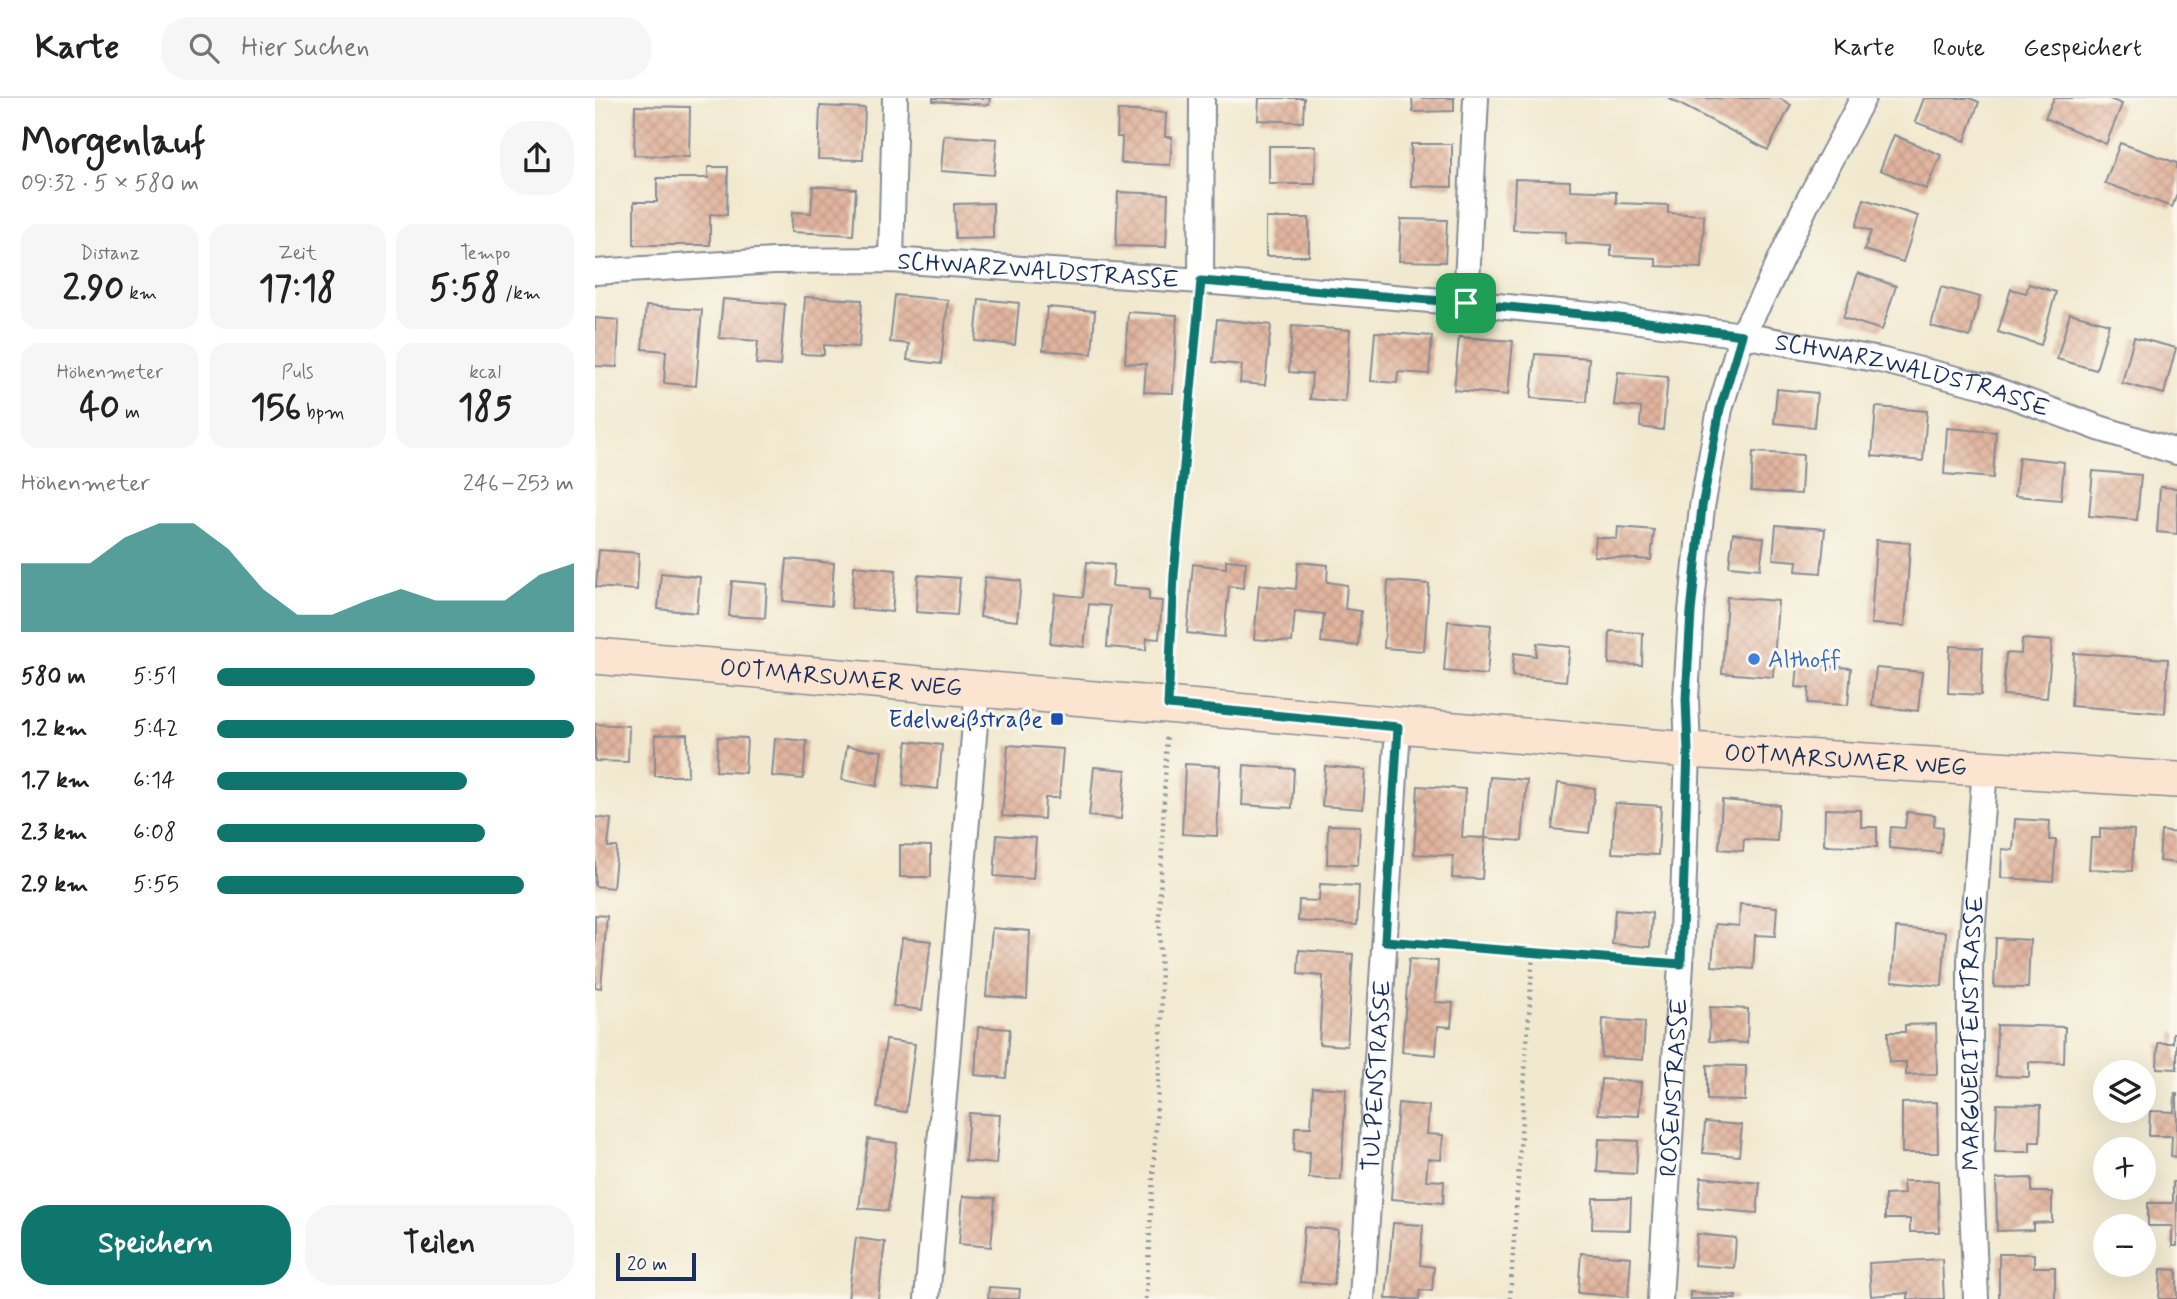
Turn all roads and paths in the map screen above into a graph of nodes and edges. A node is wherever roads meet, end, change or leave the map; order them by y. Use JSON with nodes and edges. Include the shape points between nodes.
{"nodes":[{"id":1,"x":895,"y":98,"type":"edge"},
{"id":2,"x":1202,"y":98,"type":"edge"},
{"id":3,"x":1476,"y":98,"type":"edge"},
{"id":4,"x":1859,"y":99,"type":"edge"},
{"id":5,"x":891,"y":260,"type":"junction"},
{"id":6,"x":595,"y":272,"type":"edge"},
{"id":7,"x":1201,"y":281,"type":"junction"},
{"id":8,"x":1466,"y":303,"type":"junction"},
{"id":9,"x":1742,"y":335,"type":"junction"},
{"id":10,"x":2177,"y":452,"type":"edge"},
{"id":11,"x":595,"y":656,"type":"edge"},
{"id":12,"x":978,"y":688,"type":"junction"},
{"id":13,"x":1168,"y":705,"type":"junction"},
{"id":14,"x":1398,"y":727,"type":"junction"},
{"id":15,"x":1688,"y":750,"type":"junction"},
{"id":16,"x":1986,"y":768,"type":"junction"},
{"id":17,"x":2177,"y":780,"type":"edge"},
{"id":18,"x":1385,"y":941,"type":"junction"},
{"id":19,"x":1533,"y":953,"type":"junction"},
{"id":20,"x":1681,"y":964,"type":"junction"},
{"id":21,"x":927,"y":1299,"type":"edge"},
{"id":22,"x":1146,"y":1299,"type":"edge"},
{"id":23,"x":1361,"y":1299,"type":"edge"},
{"id":24,"x":1510,"y":1299,"type":"edge"},
{"id":25,"x":1660,"y":1299,"type":"edge"},
{"id":26,"x":1976,"y":1299,"type":"edge"}],
"edges":[{"from":1,"to":5,"type":"street"},
{"from":2,"to":7,"type":"street"},
{"from":3,"to":8,"type":"street"},
{"from":4,"to":9,"type":"street","name":"ROSENSTRASSE"},
{"from":5,"to":6,"type":"street","name":"SCHWARZWALDSTRASSE","via":[[774,261]]},
{"from":5,"to":7,"type":"street","name":"SCHWARZWALDSTRASSE"},
{"from":7,"to":8,"type":"street","name":"SCHWARZWALDSTRASSE"},
{"from":7,"to":13,"type":"path","via":[[1174,575]]},
{"from":8,"to":9,"type":"street","name":"SCHWARZWALDSTRASSE"},
{"from":9,"to":10,"type":"street","name":"SCHWARZWALDSTRASSE","via":[[1880,360],[1985,386]]},
{"from":9,"to":15,"type":"street","name":"ROSENSTRASSE","via":[[1720,409],[1702,507],[1691,612]]},
{"from":11,"to":12,"type":"street","name":"OOTMARSUMER WEG"},
{"from":12,"to":13,"type":"street","name":"OOTMARSUMER WEG"},
{"from":12,"to":21,"type":"street"},
{"from":13,"to":14,"type":"street","name":"OOTMARSUMER WEG"},
{"from":13,"to":22,"type":"path","via":[[1159,917],[1162,1018]]},
{"from":14,"to":15,"type":"street","name":"OOTMARSUMER WEG"},
{"from":14,"to":18,"type":"street","name":"TULPENSTRASSE"},
{"from":15,"to":16,"type":"street","name":"OOTMARSUMER WEG"},
{"from":15,"to":20,"type":"street","name":"ROSENSTRASSE"},
{"from":16,"to":17,"type":"street","name":"OOTMARSUMER WEG"},
{"from":16,"to":26,"type":"street","name":"MARGUERITENSTRASSE","via":[[1970,961],[1969,1155]]},
{"from":18,"to":19,"type":"path"},
{"from":18,"to":23,"type":"street","name":"TULPENSTRASSE"},
{"from":19,"to":20,"type":"path"},
{"from":19,"to":24,"type":"path"},
{"from":20,"to":25,"type":"street","name":"ROSENSTRASSE"}]}
